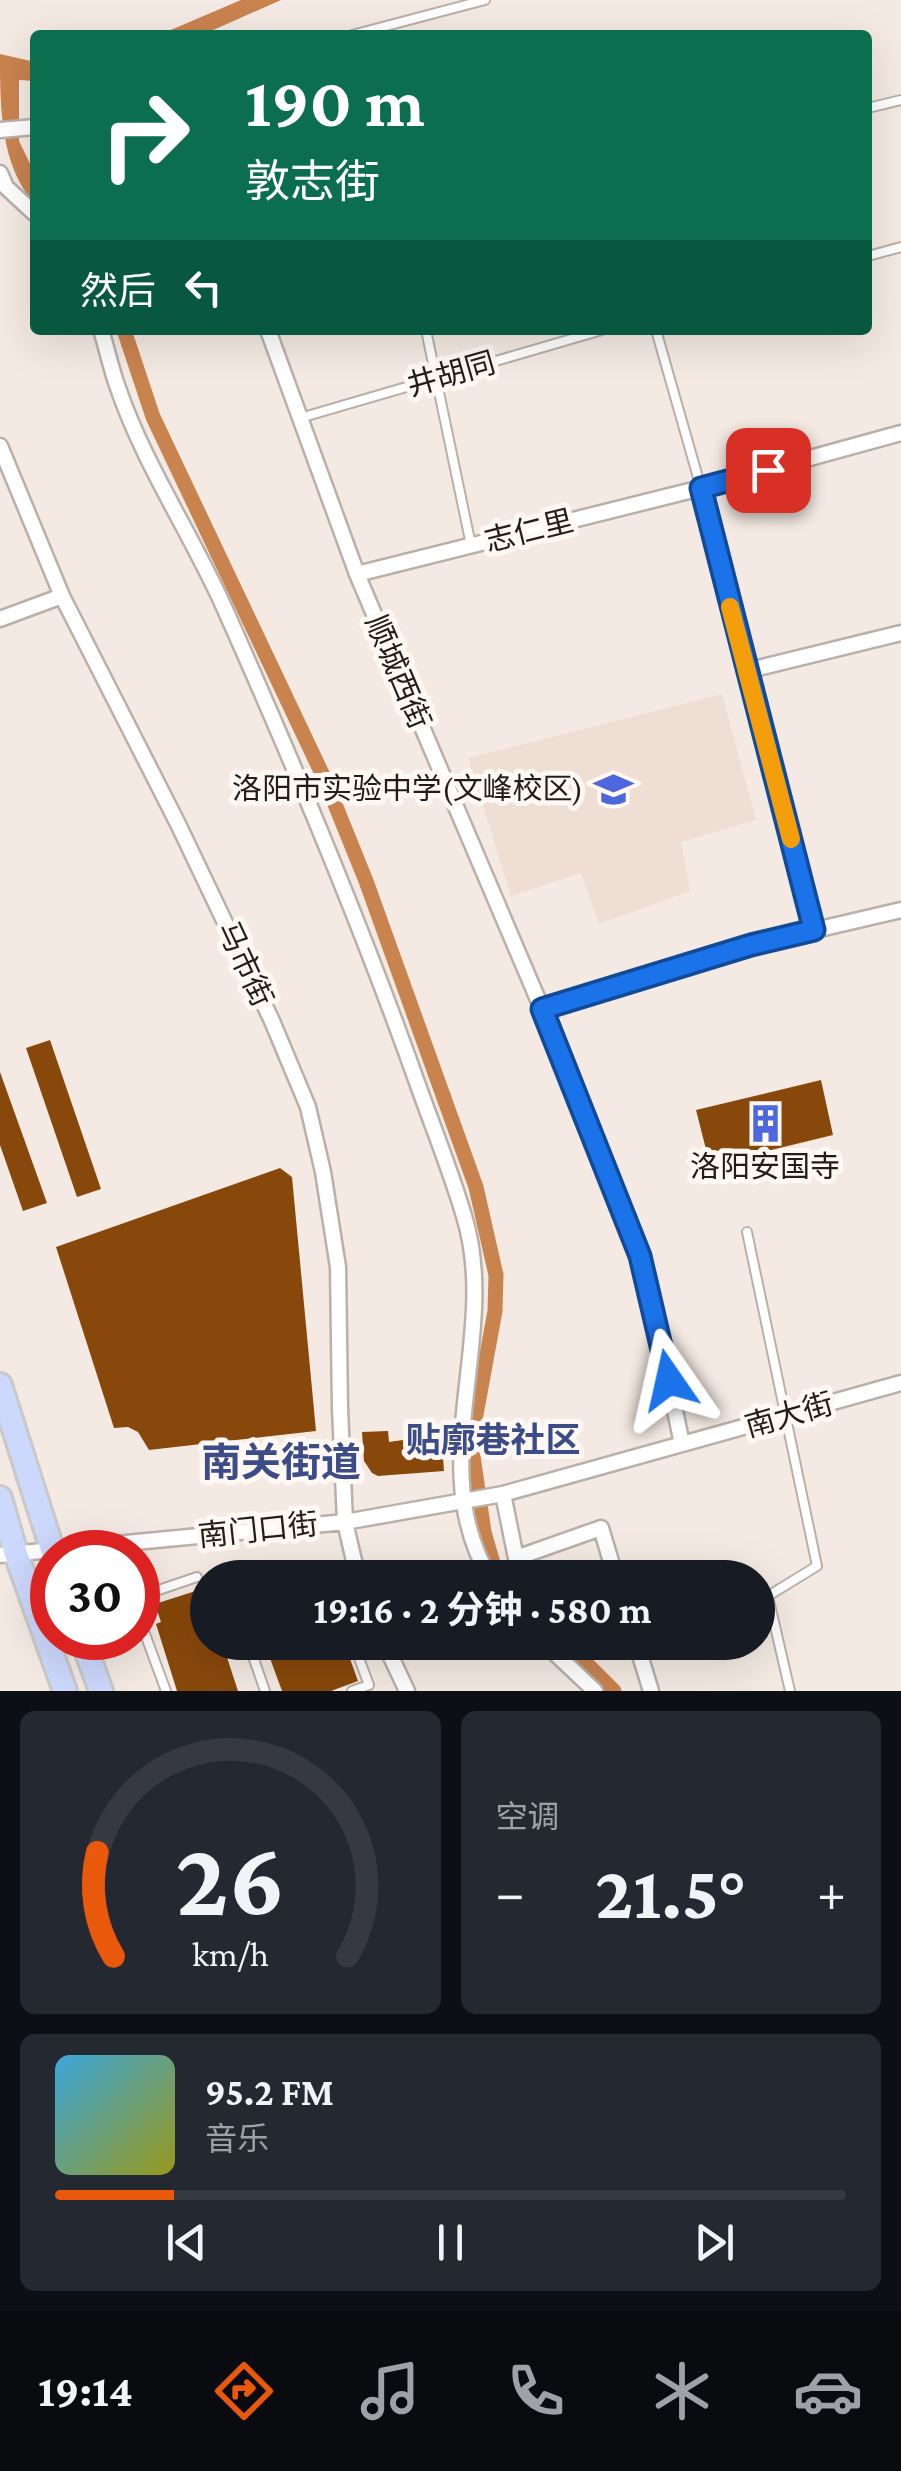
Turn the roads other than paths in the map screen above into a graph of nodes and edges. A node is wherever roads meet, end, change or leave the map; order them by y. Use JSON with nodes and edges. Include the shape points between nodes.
{"nodes":[{"id":1,"x":485,"y":0,"type":"edge"},
{"id":2,"x":370,"y":30,"type":"edge"},
{"id":3,"x":901,"y":100,"type":"edge"},
{"id":4,"x":872,"y":107,"type":"edge"},
{"id":5,"x":30,"y":126,"type":"edge"},
{"id":6,"x":0,"y":130,"type":"edge"},
{"id":7,"x":0,"y":173,"type":"edge"},
{"id":8,"x":30,"y":209,"type":"edge"},
{"id":9,"x":901,"y":247,"type":"edge"},
{"id":10,"x":872,"y":255,"type":"edge"},
{"id":11,"x":102,"y":335,"type":"edge"},
{"id":12,"x":270,"y":335,"type":"edge"},
{"id":13,"x":427,"y":335,"type":"edge"},
{"id":14,"x":585,"y":335,"type":"edge"},
{"id":15,"x":657,"y":335,"type":"edge"},
{"id":16,"x":438,"y":378,"type":"junction"},
{"id":17,"x":300,"y":418,"type":"junction"},
{"id":18,"x":901,"y":433,"type":"edge"},
{"id":19,"x":0,"y":446,"type":"edge"},
{"id":20,"x":701,"y":488,"type":"junction"},
{"id":21,"x":471,"y":545,"type":"junction"},
{"id":22,"x":356,"y":574,"type":"junction"},
{"id":23,"x":62,"y":596,"type":"junction"},
{"id":24,"x":0,"y":619,"type":"edge"},
{"id":25,"x":901,"y":633,"type":"edge"},
{"id":26,"x":746,"y":671,"type":"junction"},
{"id":27,"x":901,"y":910,"type":"edge"},
{"id":28,"x":814,"y":930,"type":"junction"},
{"id":29,"x":542,"y":1009,"type":"junction"},
{"id":30,"x":747,"y":1232,"type":"dead end"},
{"id":31,"x":901,"y":1384,"type":"edge"},
{"id":32,"x":0,"y":1386,"type":"edge"},
{"id":33,"x":784,"y":1416,"type":"junction"},
{"id":34,"x":682,"y":1444,"type":"junction"},
{"id":35,"x":502,"y":1494,"type":"junction"},
{"id":36,"x":0,"y":1498,"type":"edge"},
{"id":37,"x":463,"y":1502,"type":"junction"},
{"id":38,"x":345,"y":1522,"type":"junction"},
{"id":39,"x":46,"y":1530,"type":"edge"},
{"id":40,"x":160,"y":1541,"type":"edge"},
{"id":41,"x":8,"y":1554,"type":"edge"},
{"id":42,"x":354,"y":1560,"type":"edge"},
{"id":43,"x":479,"y":1560,"type":"edge"},
{"id":44,"x":611,"y":1560,"type":"edge"},
{"id":45,"x":190,"y":1579,"type":"edge"},
{"id":46,"x":160,"y":1590,"type":"edge"},
{"id":47,"x":90,"y":1660,"type":"edge"},
{"id":48,"x":154,"y":1660,"type":"edge"},
{"id":49,"x":254,"y":1660,"type":"edge"},
{"id":50,"x":360,"y":1660,"type":"edge"},
{"id":51,"x":393,"y":1660,"type":"edge"},
{"id":52,"x":562,"y":1660,"type":"edge"},
{"id":53,"x":642,"y":1660,"type":"edge"},
{"id":54,"x":65,"y":1691,"type":"edge"},
{"id":55,"x":101,"y":1691,"type":"edge"},
{"id":56,"x":166,"y":1691,"type":"edge"},
{"id":57,"x":264,"y":1691,"type":"edge"},
{"id":58,"x":352,"y":1691,"type":"edge"},
{"id":59,"x":408,"y":1691,"type":"edge"},
{"id":60,"x":594,"y":1691,"type":"edge"},
{"id":61,"x":651,"y":1691,"type":"edge"},
{"id":62,"x":790,"y":1691,"type":"edge"}],
"edges":[{"from":1,"to":2,"type":"lane"},
{"from":3,"to":4,"type":"lane"},
{"from":5,"to":6,"type":"street"},
{"from":7,"to":8,"type":"street"},
{"from":9,"to":10,"type":"lane"},
{"from":11,"to":37,"type":"street","via":[[136,431],[222,602],[333,860],[465,1219],[477,1292],[459,1449]]},
{"from":12,"to":17,"type":"street","name":"顺城西街"},
{"from":13,"to":16,"type":"lane"},
{"from":14,"to":16,"type":"lane","name":"井胡同"},
{"from":15,"to":20,"type":"lane"},
{"from":16,"to":17,"type":"lane","name":"井胡同"},
{"from":16,"to":21,"type":"lane"},
{"from":17,"to":22,"type":"street","name":"顺城西街"},
{"from":18,"to":20,"type":"street","name":"志仁里"},
{"from":19,"to":23,"type":"street","name":"马市街"},
{"from":20,"to":21,"type":"street","name":"志仁里"},
{"from":20,"to":26,"type":"street"},
{"from":21,"to":22,"type":"street","name":"志仁里"},
{"from":22,"to":29,"type":"street","name":"顺城西街"},
{"from":23,"to":24,"type":"street"},
{"from":23,"to":38,"type":"street","name":"马市街","via":[[187,842],[308,1107],[338,1266]]},
{"from":25,"to":26,"type":"street"},
{"from":26,"to":28,"type":"street"},
{"from":27,"to":28,"type":"street"},
{"from":28,"to":29,"type":"street"},
{"from":29,"to":34,"type":"street","name":"顺城西街","via":[[640,1256]]},
{"from":30,"to":33,"type":"lane"},
{"from":31,"to":33,"type":"street","name":"南大街"},
{"from":32,"to":39,"type":"highway"},
{"from":33,"to":34,"type":"street","name":"南大街"},
{"from":33,"to":62,"type":"lane","via":[[817,1566],[768,1596]]},
{"from":34,"to":35,"type":"street","name":"南大街"},
{"from":35,"to":37,"type":"street","name":"南门口街"},
{"from":35,"to":44,"type":"street","via":[[516,1558],[601,1528]]},
{"from":36,"to":41,"type":"highway"},
{"from":37,"to":38,"type":"street","name":"南门口街"},
{"from":37,"to":43,"type":"street"},
{"from":38,"to":40,"type":"street","name":"南门口街"},
{"from":38,"to":42,"type":"street","name":"马市街"},
{"from":41,"to":54,"type":"highway"},
{"from":45,"to":46,"type":"lane"},
{"from":47,"to":55,"type":"highway"},
{"from":48,"to":56,"type":"lane"},
{"from":49,"to":57,"type":"lane"},
{"from":50,"to":58,"type":"lane","via":[[369,1685]]},
{"from":51,"to":59,"type":"street"},
{"from":52,"to":60,"type":"street"},
{"from":53,"to":61,"type":"street"}]}
